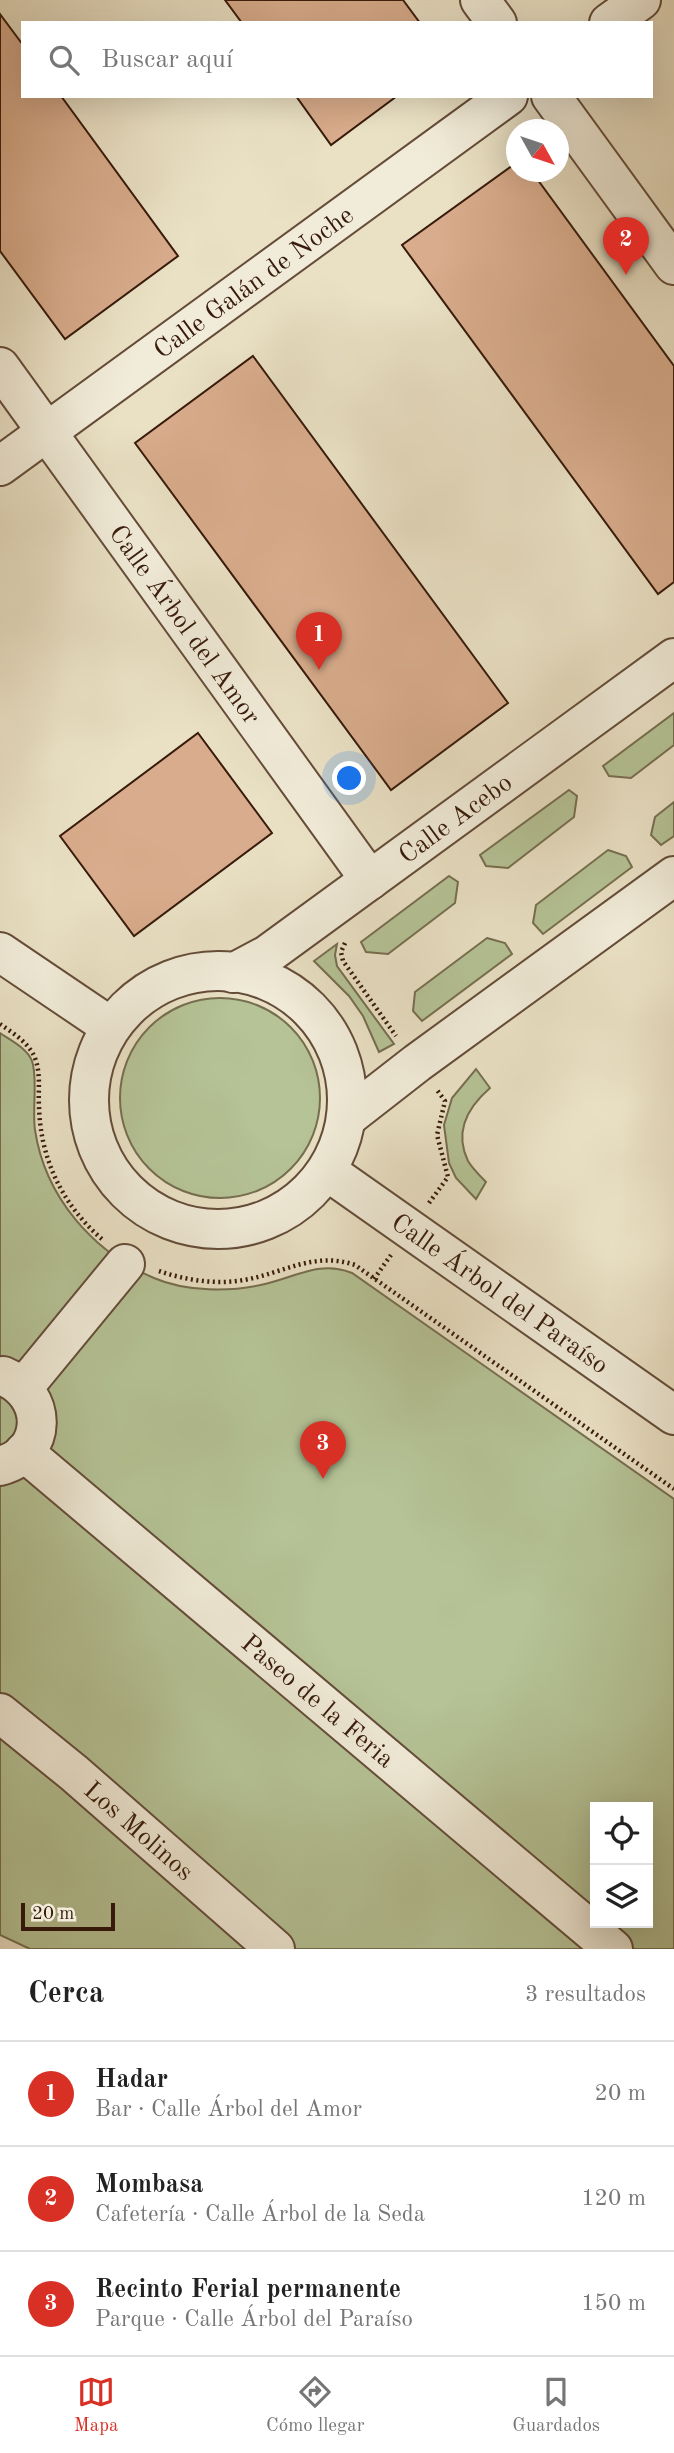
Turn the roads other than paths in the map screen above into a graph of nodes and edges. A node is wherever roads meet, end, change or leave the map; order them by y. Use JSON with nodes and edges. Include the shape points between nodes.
{"nodes":[{"id":1,"x":480,"y":0,"type":"edge"},
{"id":2,"x":641,"y":0,"type":"edge"},
{"id":3,"x":496,"y":21,"type":"edge"},
{"id":4,"x":612,"y":21,"type":"edge"},
{"id":5,"x":505,"y":98,"type":"edge"},
{"id":6,"x":552,"y":98,"type":"edge"},
{"id":7,"x":674,"y":265,"type":"edge"},
{"id":8,"x":0,"y":367,"type":"edge"},
{"id":9,"x":47,"y":431,"type":"junction"},
{"id":10,"x":0,"y":466,"type":"edge"},
{"id":11,"x":674,"y":658,"type":"edge"},
{"id":12,"x":674,"y":876,"type":"edge"},
{"id":13,"x":370,"y":880,"type":"junction"},
{"id":14,"x":0,"y":952,"type":"edge"},
{"id":15,"x":233,"y":973,"type":"junction"},
{"id":16,"x":111,"y":1027,"type":"junction"},
{"id":17,"x":349,"y":1116,"type":"junction"},
{"id":18,"x":327,"y":1171,"type":"junction"},
{"id":19,"x":129,"y":1259,"type":"road end"},
{"id":20,"x":11,"y":1382,"type":"edge"},
{"id":21,"x":674,"y":1415,"type":"edge"},
{"id":22,"x":12,"y":1459,"type":"edge"},
{"id":23,"x":0,"y":1713,"type":"edge"},
{"id":24,"x":275,"y":1949,"type":"edge"},
{"id":25,"x":613,"y":1949,"type":"edge"}],
"edges":[{"from":1,"to":3,"type":"street"},
{"from":2,"to":4,"type":"street"},
{"from":5,"to":9,"type":"street","name":"Calle Galán de Noche"},
{"from":6,"to":7,"type":"street"},
{"from":8,"to":9,"type":"street","name":"Calle Árbol del Amor"},
{"from":9,"to":10,"type":"street","name":"Calle Galán de Noche"},
{"from":9,"to":13,"type":"street","name":"Calle Árbol del Amor"},
{"from":11,"to":13,"type":"street","name":"Calle Acebo"},
{"from":12,"to":17,"type":"street"},
{"from":13,"to":15,"type":"street","name":"Calle Acebo","via":[[268,955]]},
{"from":14,"to":16,"type":"street"},
{"from":15,"to":16,"type":"street","via":[[204,972],[175,979],[148,991]]},
{"from":15,"to":17,"type":"street","via":[[268,979],[290,991],[321,1021],[341,1057]]},
{"from":16,"to":18,"type":"street","via":[[93,1064],[88,1104],[94,1143],[113,1178],[141,1205],[177,1223],[216,1229],[255,1223],[290,1207]]},
{"from":17,"to":18,"type":"street"},
{"from":18,"to":21,"type":"street","name":"Calle Árbol del Paraíso"},
{"from":19,"to":20,"type":"street"},
{"from":20,"to":22,"type":"street","via":[[32,1399],[37,1417],[35,1434]]},
{"from":22,"to":25,"type":"street","name":"Paseo de la Feria"},
{"from":23,"to":24,"type":"street","name":"Los Molinos"}]}
